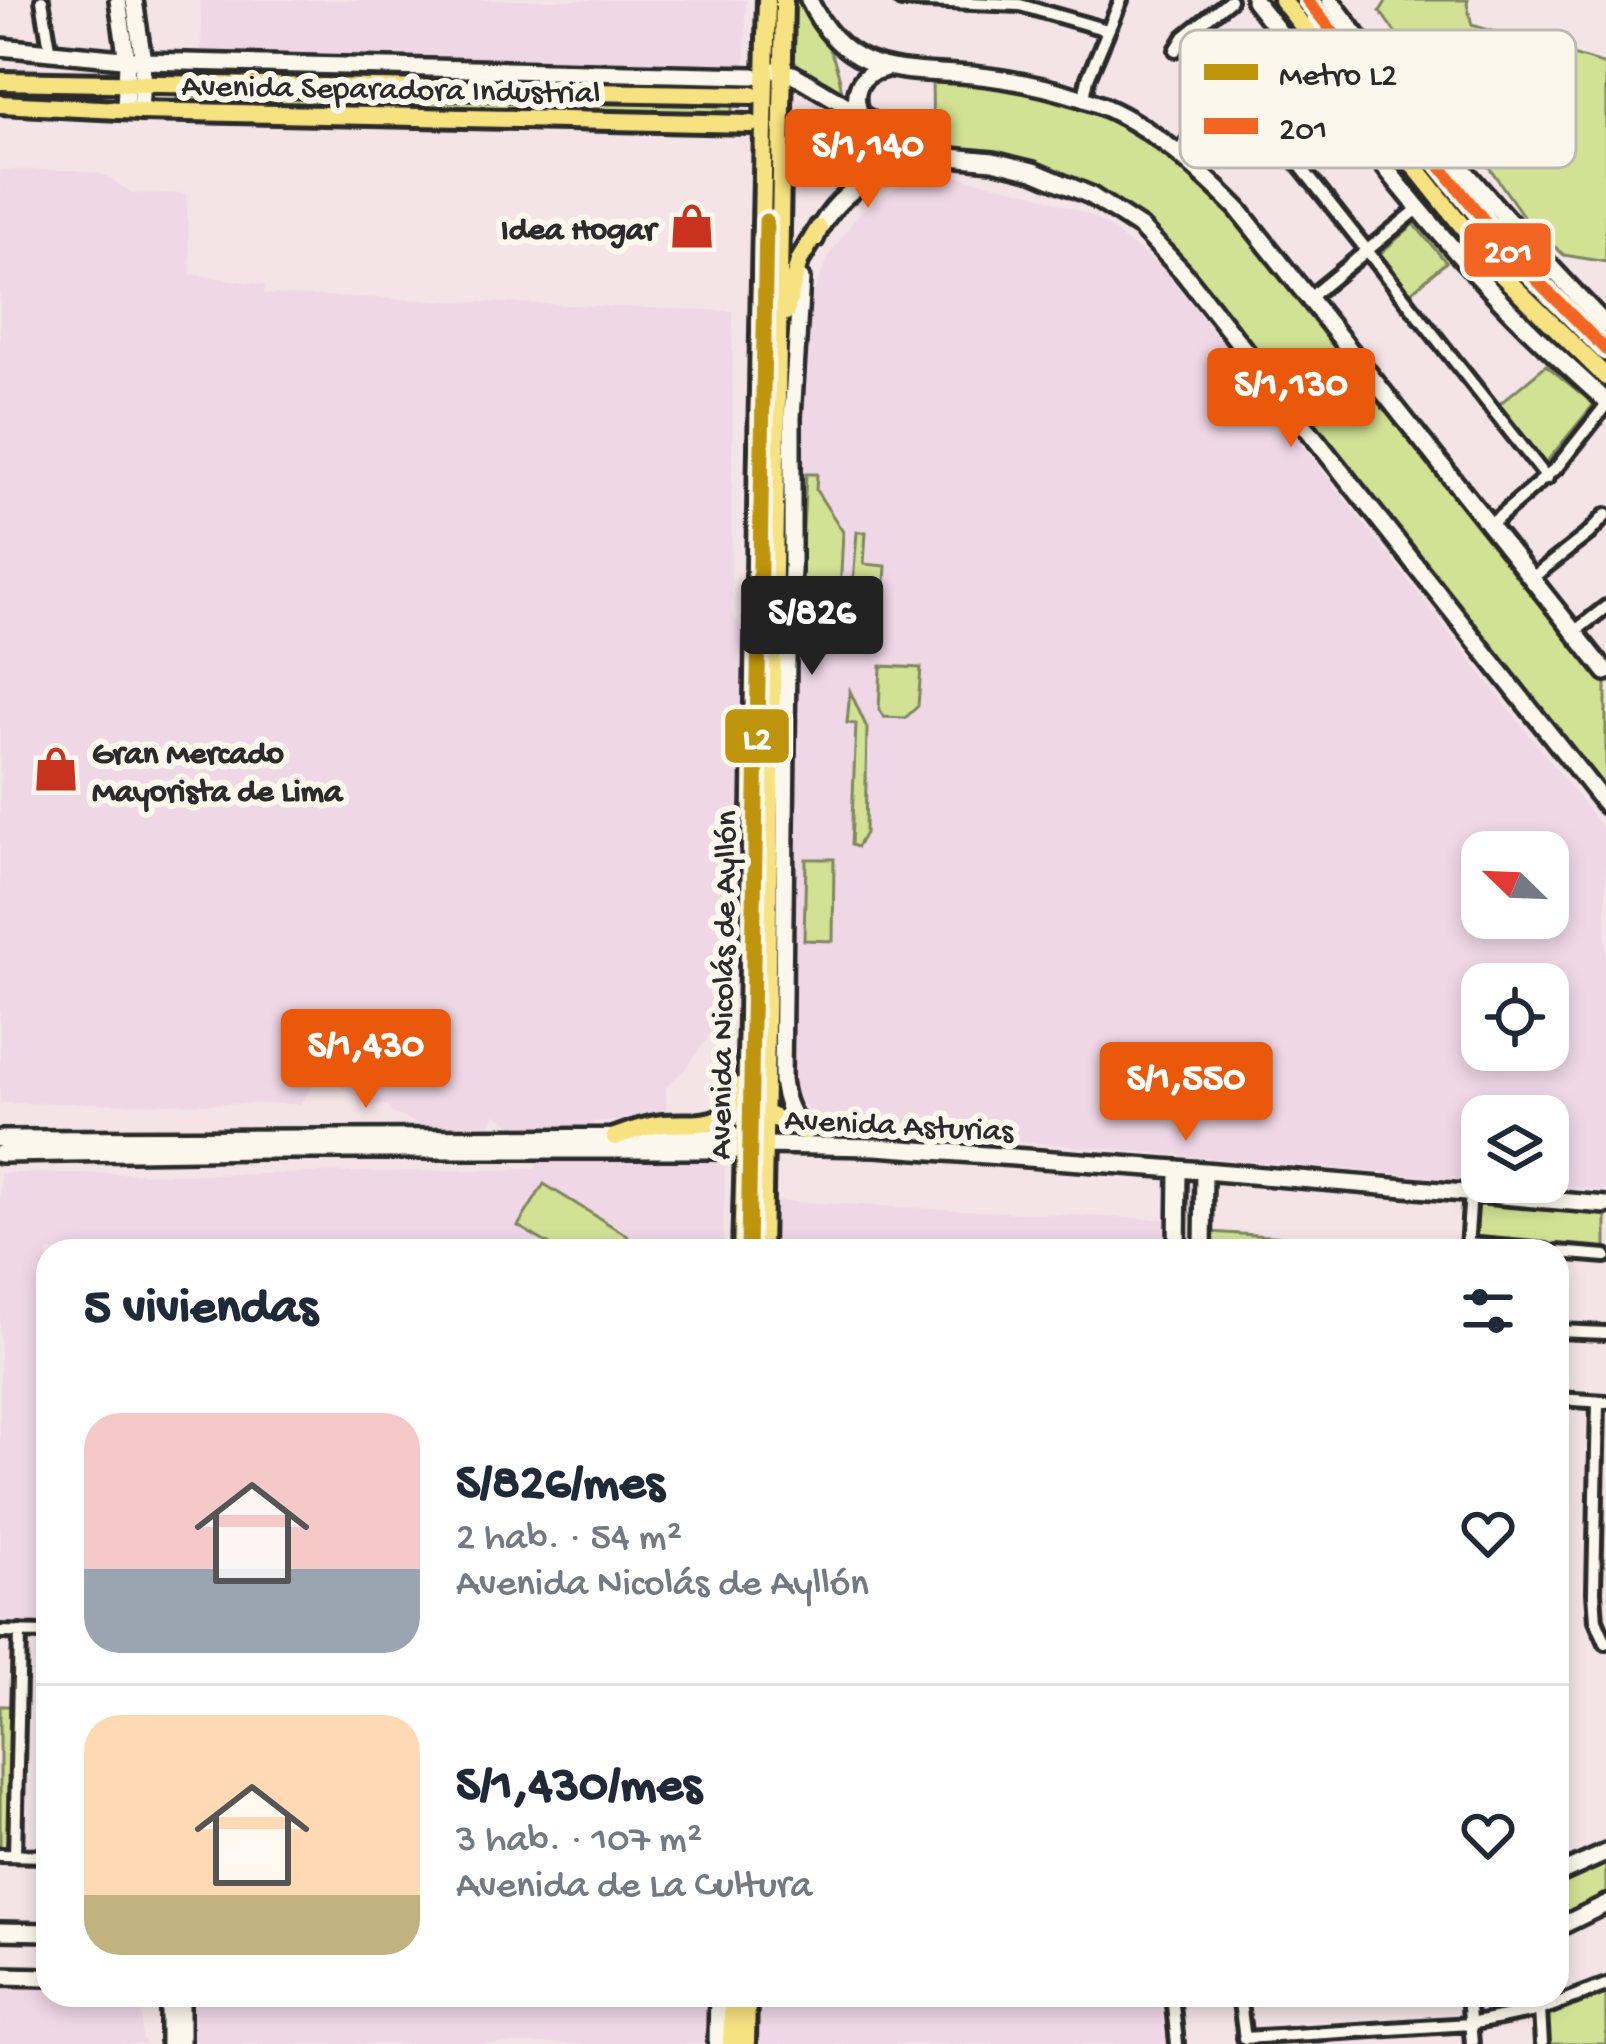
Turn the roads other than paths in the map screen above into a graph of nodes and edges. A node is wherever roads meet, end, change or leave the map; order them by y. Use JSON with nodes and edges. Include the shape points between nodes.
{"nodes":[{"id":1,"x":42,"y":0,"type":"edge"},
{"id":2,"x":118,"y":0,"type":"edge"},
{"id":3,"x":134,"y":0,"type":"edge"},
{"id":4,"x":767,"y":0,"type":"edge"},
{"id":5,"x":784,"y":0,"type":"edge"},
{"id":6,"x":808,"y":0,"type":"edge"},
{"id":7,"x":901,"y":0,"type":"edge"},
{"id":8,"x":1120,"y":0,"type":"edge"},
{"id":9,"x":1230,"y":0,"type":"edge"},
{"id":10,"x":1254,"y":0,"type":"edge"},
{"id":11,"x":1295,"y":2,"type":"edge"},
{"id":12,"x":1331,"y":6,"type":"edge"},
{"id":13,"x":1106,"y":30,"type":"junction"},
{"id":14,"x":1193,"y":30,"type":"edge"},
{"id":15,"x":1277,"y":30,"type":"edge"},
{"id":16,"x":1306,"y":30,"type":"joint"},
{"id":17,"x":1350,"y":30,"type":"edge"},
{"id":18,"x":1180,"y":44,"type":"edge"},
{"id":19,"x":0,"y":47,"type":"edge"},
{"id":20,"x":1176,"y":50,"type":"dead end"},
{"id":21,"x":51,"y":54,"type":"junction"},
{"id":22,"x":135,"y":61,"type":"junction"},
{"id":23,"x":886,"y":69,"type":"junction"},
{"id":24,"x":763,"y":78,"type":"junction"},
{"id":25,"x":0,"y":81,"type":"edge"},
{"id":26,"x":134,"y":84,"type":"junction"},
{"id":27,"x":1084,"y":98,"type":"junction"},
{"id":28,"x":0,"y":104,"type":"edge"},
{"id":29,"x":133,"y":111,"type":"junction"},
{"id":30,"x":861,"y":116,"type":"junction"},
{"id":31,"x":751,"y":124,"type":"junction"},
{"id":32,"x":1180,"y":154,"type":"edge"},
{"id":33,"x":928,"y":155,"type":"junction"},
{"id":34,"x":763,"y":164,"type":"junction"},
{"id":35,"x":1195,"y":168,"type":"edge"},
{"id":36,"x":1302,"y":168,"type":"edge"},
{"id":37,"x":1387,"y":168,"type":"edge"},
{"id":38,"x":1415,"y":168,"type":"edge"},
{"id":39,"x":1440,"y":168,"type":"edge"},
{"id":40,"x":1463,"y":168,"type":"edge"},
{"id":41,"x":1419,"y":208,"type":"junction"},
{"id":42,"x":819,"y":228,"type":"junction"},
{"id":43,"x":1367,"y":251,"type":"junction"},
{"id":44,"x":1310,"y":297,"type":"junction"},
{"id":45,"x":1606,"y":325,"type":"edge"},
{"id":46,"x":1606,"y":350,"type":"edge"},
{"id":47,"x":777,"y":354,"type":"junction"},
{"id":48,"x":1606,"y":377,"type":"edge"},
{"id":49,"x":1606,"y":403,"type":"edge"},
{"id":50,"x":1547,"y":478,"type":"junction"},
{"id":51,"x":1606,"y":515,"type":"edge"},
{"id":52,"x":1490,"y":525,"type":"junction"},
{"id":53,"x":1532,"y":578,"type":"junction"},
{"id":54,"x":1606,"y":607,"type":"edge"},
{"id":55,"x":1574,"y":632,"type":"junction"},
{"id":56,"x":1606,"y":672,"type":"edge"},
{"id":57,"x":1606,"y":805,"type":"edge"},
{"id":58,"x":749,"y":1066,"type":"junction"},
{"id":59,"x":764,"y":1113,"type":"junction"},
{"id":60,"x":806,"y":1131,"type":"junction"},
{"id":61,"x":615,"y":1137,"type":"junction"},
{"id":62,"x":0,"y":1139,"type":"edge"},
{"id":63,"x":404,"y":1143,"type":"junction"},
{"id":64,"x":753,"y":1144,"type":"junction"},
{"id":65,"x":829,"y":1145,"type":"junction"},
{"id":66,"x":0,"y":1154,"type":"edge"},
{"id":67,"x":1178,"y":1169,"type":"junction"},
{"id":68,"x":1204,"y":1171,"type":"junction"},
{"id":69,"x":1461,"y":1191,"type":"edge"},
{"id":70,"x":1569,"y":1201,"type":"edge"},
{"id":71,"x":1470,"y":1203,"type":"edge"},
{"id":72,"x":1606,"y":1205,"type":"edge"},
{"id":73,"x":743,"y":1239,"type":"edge"},
{"id":74,"x":761,"y":1239,"type":"edge"},
{"id":75,"x":1178,"y":1239,"type":"edge"},
{"id":76,"x":1203,"y":1239,"type":"edge"},
{"id":77,"x":1468,"y":1239,"type":"edge"},
{"id":78,"x":1569,"y":1253,"type":"edge"},
{"id":79,"x":1606,"y":1256,"type":"edge"},
{"id":80,"x":1569,"y":1332,"type":"edge"},
{"id":81,"x":1606,"y":1334,"type":"edge"},
{"id":82,"x":1569,"y":1400,"type":"edge"},
{"id":83,"x":1602,"y":1402,"type":"edge"},
{"id":84,"x":1600,"y":1591,"type":"edge"},
{"id":85,"x":0,"y":1632,"type":"edge"},
{"id":86,"x":20,"y":1632,"type":"junction"},
{"id":87,"x":36,"y":1633,"type":"edge"},
{"id":88,"x":1606,"y":1643,"type":"edge"},
{"id":89,"x":0,"y":1700,"type":"edge"},
{"id":90,"x":19,"y":1701,"type":"junction"},
{"id":91,"x":1606,"y":1853,"type":"edge"},
{"id":92,"x":0,"y":1855,"type":"edge"},
{"id":93,"x":15,"y":1855,"type":"junction"},
{"id":94,"x":36,"y":1856,"type":"edge"},
{"id":95,"x":1569,"y":1870,"type":"edge"},
{"id":96,"x":1606,"y":1904,"type":"edge"},
{"id":97,"x":1569,"y":1922,"type":"edge"},
{"id":98,"x":0,"y":1931,"type":"edge"},
{"id":99,"x":36,"y":1932,"type":"edge"},
{"id":100,"x":0,"y":1976,"type":"edge"},
{"id":101,"x":36,"y":1977,"type":"edge"},
{"id":102,"x":1606,"y":1985,"type":"edge"},
{"id":103,"x":1569,"y":1999,"type":"edge"},
{"id":104,"x":169,"y":2007,"type":"edge"},
{"id":105,"x":181,"y":2007,"type":"edge"},
{"id":106,"x":718,"y":2007,"type":"edge"},
{"id":107,"x":733,"y":2007,"type":"edge"},
{"id":108,"x":747,"y":2007,"type":"edge"},
{"id":109,"x":1173,"y":2007,"type":"edge"},
{"id":110,"x":1241,"y":2007,"type":"edge"},
{"id":111,"x":1469,"y":2007,"type":"edge"},
{"id":112,"x":1548,"y":2007,"type":"edge"},
{"id":113,"x":1540,"y":2010,"type":"junction"},
{"id":114,"x":1470,"y":2024,"type":"junction"},
{"id":115,"x":1398,"y":2029,"type":"junction"},
{"id":116,"x":1245,"y":2041,"type":"edge"},
{"id":117,"x":169,"y":2044,"type":"edge"},
{"id":118,"x":181,"y":2044,"type":"edge"},
{"id":119,"x":717,"y":2044,"type":"edge"},
{"id":120,"x":731,"y":2044,"type":"edge"},
{"id":121,"x":746,"y":2044,"type":"edge"},
{"id":122,"x":1177,"y":2044,"type":"edge"},
{"id":123,"x":1399,"y":2044,"type":"edge"},
{"id":124,"x":1472,"y":2044,"type":"edge"},
{"id":125,"x":1542,"y":2044,"type":"edge"}],
"edges":[{"from":1,"to":21,"type":"street"},
{"from":2,"to":22,"type":"street"},
{"from":3,"to":22,"type":"street"},
{"from":4,"to":24,"type":"main road","name":"Avenida Nicolás de Ayllón"},
{"from":5,"to":24,"type":"main road","name":"Avenida Nicolás de Ayllón"},
{"from":6,"to":23,"type":"street","via":[[830,34]]},
{"from":7,"to":13,"type":"street","via":[[1020,4]]},
{"from":8,"to":13,"type":"street"},
{"from":9,"to":14,"type":"street"},
{"from":10,"to":15,"type":"street"},
{"from":11,"to":12,"type":"main road"},
{"from":11,"to":16,"type":"main road"},
{"from":12,"to":16,"type":"street"},
{"from":12,"to":17,"type":"street"},
{"from":13,"to":27,"type":"street"},
{"from":18,"to":20,"type":"street"},
{"from":19,"to":21,"type":"street"},
{"from":21,"to":22,"type":"street"},
{"from":22,"to":24,"type":"street"},
{"from":22,"to":26,"type":"street"},
{"from":23,"to":27,"type":"street","via":[[1021,81]]},
{"from":23,"to":30,"type":"street","via":[[859,84]]},
{"from":24,"to":26,"type":"main road","name":"Avenida Separadora Industrial"},
{"from":24,"to":30,"type":"street","name":"Avenida Separadora Industrial","via":[[806,81]]},
{"from":24,"to":31,"type":"main road"},
{"from":24,"to":34,"type":"main road","name":"Avenida Nicolás de Ayllón"},
{"from":24,"to":47,"type":"main road","name":"Avenida Nicolás de Ayllón"},
{"from":25,"to":26,"type":"main road","name":"Avenida Separadora Industrial"},
{"from":26,"to":29,"type":"street"},
{"from":27,"to":32,"type":"street"},
{"from":28,"to":29,"type":"main road","name":"Avenida Separadora Industrial"},
{"from":29,"to":31,"type":"main road","name":"Avenida Separadora Industrial"},
{"from":30,"to":33,"type":"street","name":"Avenida Separadora Industrial"},
{"from":31,"to":34,"type":"main road"},
{"from":33,"to":42,"type":"street","via":[[869,178]]},
{"from":33,"to":57,"type":"street","name":"Avenida Separadora Industrial","via":[[1033,171],[1141,228]]},
{"from":34,"to":58,"type":"main road","name":"Avenida Nicolás de Ayllón"},
{"from":35,"to":44,"type":"street"},
{"from":36,"to":43,"type":"street"},
{"from":37,"to":41,"type":"street"},
{"from":38,"to":48,"type":"main road","via":[[1499,272]]},
{"from":39,"to":46,"type":"main road"},
{"from":40,"to":45,"type":"street"},
{"from":41,"to":43,"type":"street"},
{"from":41,"to":49,"type":"street"},
{"from":42,"to":47,"type":"main road","via":[[792,281]]},
{"from":42,"to":60,"type":"street","name":"Avenida Nicolás de Ayllón","via":[[799,292],[787,660],[782,1080],[789,1111]]},
{"from":43,"to":44,"type":"street"},
{"from":43,"to":50,"type":"street"},
{"from":44,"to":52,"type":"street"},
{"from":47,"to":59,"type":"main road","name":"Avenida Nicolás de Ayllón"},
{"from":49,"to":50,"type":"street"},
{"from":50,"to":52,"type":"street"},
{"from":51,"to":53,"type":"street"},
{"from":52,"to":53,"type":"street"},
{"from":53,"to":55,"type":"street"},
{"from":54,"to":55,"type":"street"},
{"from":55,"to":56,"type":"street"},
{"from":58,"to":61,"type":"main road","via":[[734,1107],[716,1121]]},
{"from":58,"to":64,"type":"main road","name":"Avenida Nicolás de Ayllón"},
{"from":59,"to":60,"type":"main road"},
{"from":59,"to":64,"type":"main road","name":"Avenida Nicolás de Ayllón"},
{"from":60,"to":65,"type":"street"},
{"from":61,"to":63,"type":"street"},
{"from":61,"to":64,"type":"street"},
{"from":62,"to":63,"type":"street"},
{"from":63,"to":64,"type":"street","via":[[527,1152]]},
{"from":63,"to":66,"type":"street"},
{"from":64,"to":65,"type":"street","name":"Avenida Asturias"},
{"from":64,"to":73,"type":"main road","name":"Avenida Nicolás de Ayllón"},
{"from":64,"to":74,"type":"main road","name":"Avenida Nicolás de Ayllón"},
{"from":65,"to":67,"type":"street","name":"Avenida Asturias"},
{"from":67,"to":68,"type":"street","name":"Avenida Asturias"},
{"from":67,"to":75,"type":"street"},
{"from":68,"to":69,"type":"street","name":"Avenida Asturias"},
{"from":68,"to":76,"type":"street"},
{"from":70,"to":72,"type":"street","name":"Avenida Asturias"},
{"from":71,"to":77,"type":"street"},
{"from":78,"to":79,"type":"street"},
{"from":80,"to":81,"type":"street"},
{"from":82,"to":83,"type":"street"},
{"from":83,"to":84,"type":"street"},
{"from":84,"to":88,"type":"street","via":[[1596,1620]]},
{"from":85,"to":86,"type":"street"},
{"from":86,"to":87,"type":"street"},
{"from":86,"to":90,"type":"street"},
{"from":89,"to":90,"type":"street"},
{"from":90,"to":93,"type":"street"},
{"from":91,"to":95,"type":"street"},
{"from":92,"to":93,"type":"street"},
{"from":93,"to":94,"type":"street"},
{"from":96,"to":97,"type":"street"},
{"from":98,"to":99,"type":"street"},
{"from":100,"to":101,"type":"street"},
{"from":102,"to":103,"type":"street"},
{"from":104,"to":117,"type":"street"},
{"from":105,"to":118,"type":"street"},
{"from":106,"to":119,"type":"street"},
{"from":107,"to":120,"type":"main road"},
{"from":108,"to":121,"type":"main road"},
{"from":109,"to":122,"type":"street"},
{"from":110,"to":116,"type":"street"},
{"from":111,"to":114,"type":"street"},
{"from":112,"to":113,"type":"street"},
{"from":113,"to":114,"type":"street"},
{"from":113,"to":125,"type":"street"},
{"from":114,"to":115,"type":"street"},
{"from":114,"to":124,"type":"street"},
{"from":115,"to":116,"type":"street"},
{"from":115,"to":123,"type":"street"}]}
